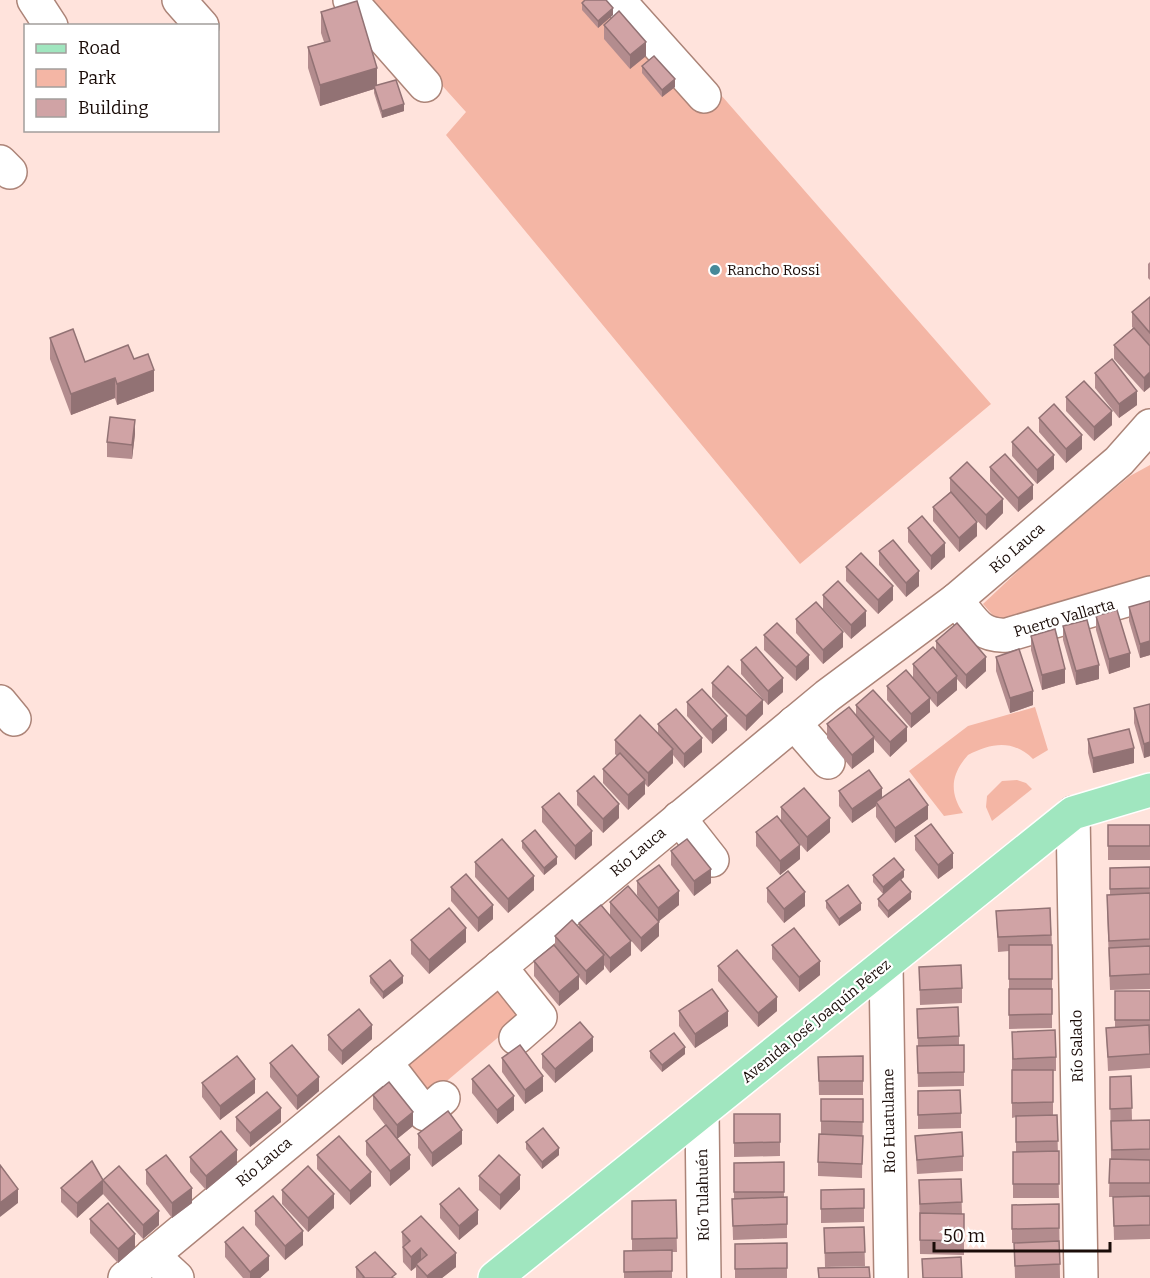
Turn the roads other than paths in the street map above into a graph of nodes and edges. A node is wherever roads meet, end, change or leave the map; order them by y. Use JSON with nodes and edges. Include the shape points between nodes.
{"nodes":[{"id":1,"x":34,"y":0,"type":"edge"},
{"id":2,"x":179,"y":0,"type":"edge"},
{"id":3,"x":350,"y":0,"type":"edge"},
{"id":4,"x":618,"y":0,"type":"edge"},
{"id":5,"x":50,"y":24,"type":"edge"},
{"id":6,"x":201,"y":24,"type":"edge"},
{"id":7,"x":425,"y":85,"type":"dead end"},
{"id":8,"x":704,"y":96,"type":"dead end"},
{"id":9,"x":1150,"y":426,"type":"edge"},
{"id":10,"x":1150,"y":451,"type":"edge"},
{"id":11,"x":1119,"y":461,"type":"junction"},
{"id":12,"x":1150,"y":593,"type":"edge"},
{"id":13,"x":956,"y":600,"type":"junction"},
{"id":14,"x":794,"y":723,"type":"junction"},
{"id":15,"x":828,"y":762,"type":"dead end"},
{"id":16,"x":1150,"y":790,"type":"edge"},
{"id":17,"x":1073,"y":813,"type":"junction"},
{"id":18,"x":679,"y":818,"type":"junction"},
{"id":19,"x":712,"y":860,"type":"dead end"},
{"id":20,"x":886,"y":965,"type":"junction"},
{"id":21,"x":500,"y":967,"type":"junction"},
{"id":22,"x":516,"y":1038,"type":"dead end"},
{"id":23,"x":385,"y":1062,"type":"junction"},
{"id":24,"x":444,"y":1098,"type":"dead end"},
{"id":25,"x":702,"y":1112,"type":"junction"},
{"id":26,"x":152,"y":1255,"type":"junction"},
{"id":27,"x":500,"y":1276,"type":"edge"},
{"id":28,"x":125,"y":1278,"type":"edge"},
{"id":29,"x":177,"y":1278,"type":"edge"},
{"id":30,"x":704,"y":1278,"type":"edge"},
{"id":31,"x":891,"y":1278,"type":"edge"},
{"id":32,"x":1081,"y":1278,"type":"edge"}],
"edges":[{"from":1,"to":5,"type":"street"},
{"from":2,"to":6,"type":"street"},
{"from":3,"to":7,"type":"street"},
{"from":4,"to":8,"type":"street"},
{"from":9,"to":11,"type":"street","name":"Río Lauca"},
{"from":10,"to":11,"type":"street"},
{"from":11,"to":13,"type":"street","name":"Río Lauca"},
{"from":12,"to":13,"type":"street","name":"Puerto Vallarta","via":[[993,636],[984,633]]},
{"from":13,"to":14,"type":"street","name":"Río Lauca"},
{"from":14,"to":15,"type":"street"},
{"from":14,"to":18,"type":"street","name":"Río Lauca"},
{"from":16,"to":17,"type":"main road","name":"Avenida José Joaquín Pérez"},
{"from":17,"to":20,"type":"main road","name":"Avenida José Joaquín Pérez"},
{"from":17,"to":32,"type":"street","name":"Río Salado"},
{"from":18,"to":19,"type":"street"},
{"from":18,"to":21,"type":"street","name":"Río Lauca"},
{"from":20,"to":25,"type":"main road","name":"Avenida José Joaquín Pérez"},
{"from":20,"to":31,"type":"street","name":"Río Huatulame"},
{"from":21,"to":22,"type":"street","via":[[540,1017]]},
{"from":21,"to":23,"type":"street","name":"Río Lauca"},
{"from":23,"to":24,"type":"street","via":[[424,1114]]},
{"from":23,"to":26,"type":"street","name":"Río Lauca"},
{"from":25,"to":27,"type":"main road","name":"Avenida José Joaquín Pérez"},
{"from":25,"to":30,"type":"street","name":"Río Tulahuén"},
{"from":26,"to":28,"type":"street","name":"Río Lauca"},
{"from":26,"to":29,"type":"street"}]}
